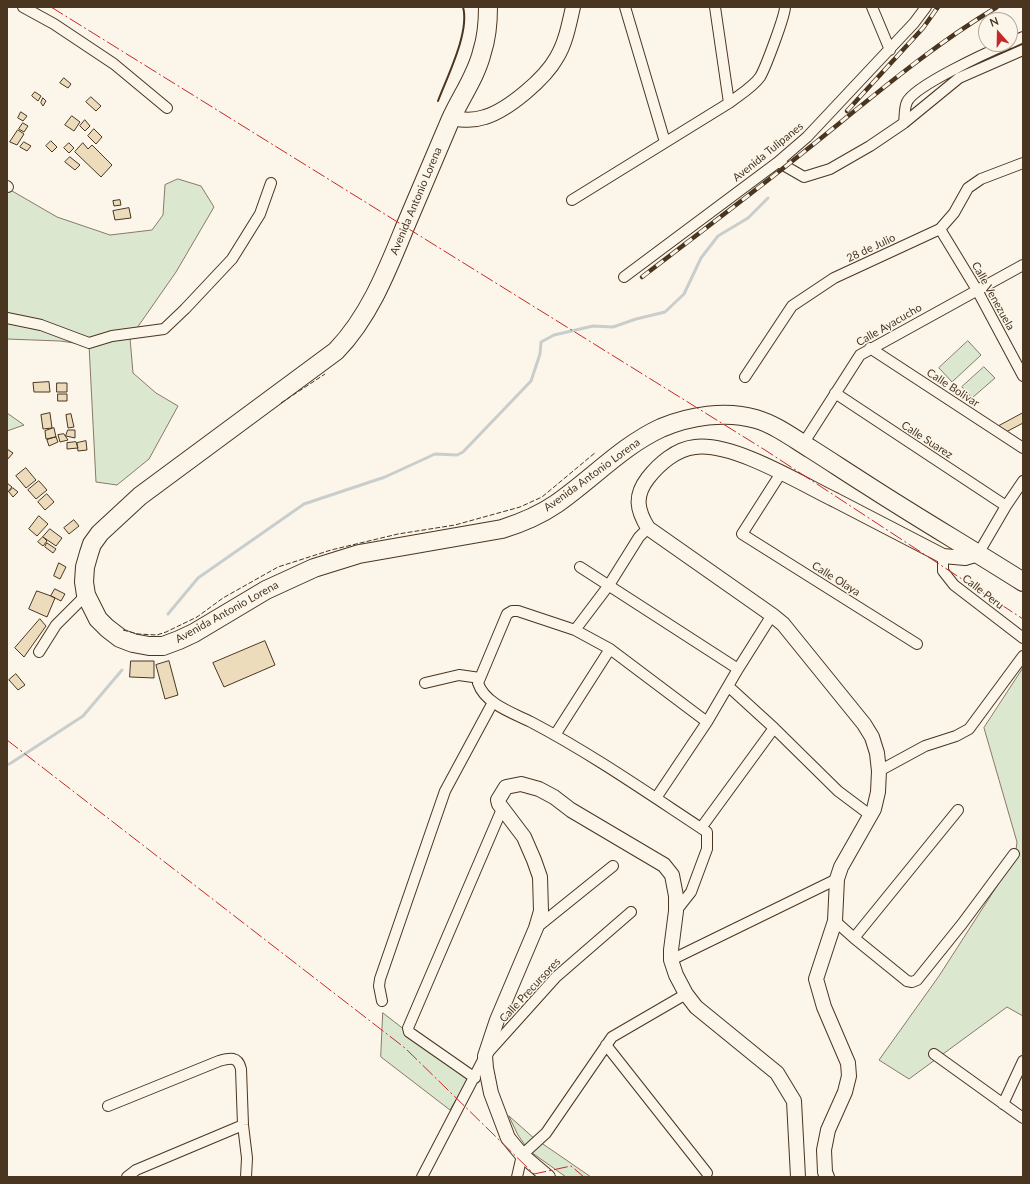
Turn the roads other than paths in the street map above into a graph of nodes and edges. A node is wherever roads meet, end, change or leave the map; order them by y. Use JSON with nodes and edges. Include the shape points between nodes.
{"nodes":[{"id":1,"x":23,"y":7,"type":"edge"},
{"id":2,"x":488,"y":7,"type":"edge"},
{"id":3,"x":573,"y":7,"type":"edge"},
{"id":4,"x":625,"y":7,"type":"edge"},
{"id":5,"x":716,"y":7,"type":"edge"},
{"id":6,"x":872,"y":7,"type":"edge"},
{"id":7,"x":926,"y":7,"type":"edge"},
{"id":8,"x":788,"y":8,"type":"edge"},
{"id":9,"x":890,"y":50,"type":"junction"},
{"id":10,"x":1023,"y":50,"type":"edge"},
{"id":11,"x":989,"y":52,"type":"edge"},
{"id":12,"x":729,"y":103,"type":"junction"},
{"id":13,"x":167,"y":108,"type":"dead end"},
{"id":14,"x":451,"y":118,"type":"junction"},
{"id":15,"x":904,"y":123,"type":"junction"},
{"id":16,"x":665,"y":142,"type":"junction"},
{"id":17,"x":778,"y":162,"type":"junction"},
{"id":18,"x":1023,"y":163,"type":"edge"},
{"id":19,"x":271,"y":183,"type":"dead end"},
{"id":20,"x":572,"y":200,"type":"dead end"},
{"id":21,"x":940,"y":229,"type":"junction"},
{"id":22,"x":1023,"y":265,"type":"edge"},
{"id":23,"x":624,"y":277,"type":"dead end"},
{"id":24,"x":977,"y":290,"type":"junction"},
{"id":25,"x":7,"y":318,"type":"edge"},
{"id":26,"x":870,"y":348,"type":"junction"},
{"id":27,"x":745,"y":376,"type":"dead end"},
{"id":28,"x":1023,"y":376,"type":"edge"},
{"id":29,"x":835,"y":393,"type":"junction"},
{"id":30,"x":802,"y":444,"type":"junction"},
{"id":31,"x":1023,"y":448,"type":"edge"},
{"id":32,"x":781,"y":473,"type":"junction"},
{"id":33,"x":1023,"y":481,"type":"edge"},
{"id":34,"x":1006,"y":506,"type":"junction"},
{"id":35,"x":648,"y":528,"type":"junction"},
{"id":36,"x":978,"y":554,"type":"junction"},
{"id":37,"x":943,"y":556,"type":"junction"},
{"id":38,"x":580,"y":567,"type":"dead end"},
{"id":39,"x":1023,"y":582,"type":"edge"},
{"id":40,"x":609,"y":585,"type":"junction"},
{"id":41,"x":86,"y":595,"type":"junction"},
{"id":42,"x":772,"y":615,"type":"junction"},
{"id":43,"x":575,"y":630,"type":"junction"},
{"id":44,"x":1023,"y":638,"type":"edge"},
{"id":45,"x":917,"y":644,"type":"dead end"},
{"id":46,"x":610,"y":649,"type":"junction"},
{"id":47,"x":39,"y":652,"type":"dead end"},
{"id":48,"x":1023,"y":656,"type":"edge"},
{"id":49,"x":738,"y":669,"type":"junction"},
{"id":50,"x":480,"y":678,"type":"junction"},
{"id":51,"x":425,"y":683,"type":"dead end"},
{"id":52,"x":728,"y":686,"type":"junction"},
{"id":53,"x":493,"y":702,"type":"junction"},
{"id":54,"x":707,"y":722,"type":"junction"},
{"id":55,"x":774,"y":728,"type":"junction"},
{"id":56,"x":555,"y":735,"type":"junction"},
{"id":57,"x":879,"y":771,"type":"junction"},
{"id":58,"x":656,"y":798,"type":"junction"},
{"id":59,"x":502,"y":809,"type":"junction"},
{"id":60,"x":958,"y":810,"type":"dead end"},
{"id":61,"x":870,"y":815,"type":"junction"},
{"id":62,"x":701,"y":828,"type":"junction"},
{"id":63,"x":1014,"y":854,"type":"dead end"},
{"id":64,"x":613,"y":866,"type":"dead end"},
{"id":65,"x":837,"y":878,"type":"junction"},
{"id":66,"x":676,"y":911,"type":"junction"},
{"id":67,"x":632,"y":912,"type":"dead end"},
{"id":68,"x":835,"y":921,"type":"junction"},
{"id":69,"x":536,"y":928,"type":"junction"},
{"id":70,"x":854,"y":938,"type":"junction"},
{"id":71,"x":671,"y":960,"type":"junction"},
{"id":72,"x":686,"y":994,"type":"junction"},
{"id":73,"x":382,"y":1001,"type":"dead end"},
{"id":74,"x":606,"y":1045,"type":"junction"},
{"id":75,"x":934,"y":1054,"type":"dead end"},
{"id":76,"x":486,"y":1056,"type":"junction"},
{"id":77,"x":1023,"y":1061,"type":"edge"},
{"id":78,"x":475,"y":1078,"type":"junction"},
{"id":79,"x":1003,"y":1104,"type":"junction"},
{"id":80,"x":108,"y":1106,"type":"dead end"},
{"id":81,"x":1023,"y":1118,"type":"edge"},
{"id":82,"x":243,"y":1124,"type":"junction"},
{"id":83,"x":522,"y":1155,"type":"junction"},
{"id":84,"x":707,"y":1173,"type":"dead end"},
{"id":85,"x":127,"y":1177,"type":"edge"},
{"id":86,"x":246,"y":1177,"type":"edge"},
{"id":87,"x":422,"y":1177,"type":"edge"},
{"id":88,"x":517,"y":1177,"type":"edge"},
{"id":89,"x":548,"y":1177,"type":"edge"},
{"id":90,"x":798,"y":1177,"type":"edge"},
{"id":91,"x":827,"y":1177,"type":"edge"}],
"edges":[{"from":1,"to":13,"type":"street","via":[[54,24],[114,64]]},
{"from":2,"to":14,"type":"highway","name":"Avenida Antonio Lorena","via":[[488,29],[482,53]]},
{"from":3,"to":14,"type":"main road","via":[[557,57],[541,79],[498,112],[483,118]]},
{"from":4,"to":16,"type":"street"},
{"from":5,"to":12,"type":"street"},
{"from":6,"to":9,"type":"street"},
{"from":7,"to":9,"type":"street","name":"Avenida Tulipanes"},
{"from":8,"to":12,"type":"street","via":[[759,78]]},
{"from":9,"to":17,"type":"street","name":"Avenida Tulipanes","via":[[807,137]]},
{"from":10,"to":15,"type":"street","via":[[959,78]]},
{"from":11,"to":15,"type":"street","via":[[914,93],[907,102]]},
{"from":12,"to":16,"type":"street"},
{"from":14,"to":41,"type":"highway","name":"Avenida Antonio Lorena","via":[[384,280],[346,341],[318,365],[140,496],[100,533],[92,544],[85,567]]},
{"from":15,"to":17,"type":"street","via":[[870,146],[818,173],[804,177]]},
{"from":16,"to":20,"type":"street"},
{"from":17,"to":23,"type":"street","name":"Avenida Tulipanes"},
{"from":18,"to":21,"type":"street","name":"28 de Julio","via":[[982,179],[968,188],[954,213]]},
{"from":19,"to":25,"type":"street","via":[[260,214],[232,259],[164,329],[112,336],[89,343],[41,325]]},
{"from":21,"to":24,"type":"street","name":"Calle Venezuela"},
{"from":21,"to":27,"type":"street","name":"28 de Julio","via":[[834,278],[792,306]]},
{"from":22,"to":24,"type":"street","name":"Calle Ayacucho"},
{"from":24,"to":26,"type":"street","name":"Calle Ayacucho"},
{"from":24,"to":28,"type":"street","name":"Calle Venezuela"},
{"from":26,"to":29,"type":"street","name":"Calle Ayacucho","via":[[860,355]]},
{"from":26,"to":31,"type":"street","name":"Calle Bolivar"},
{"from":29,"to":30,"type":"street","name":"Calle Ayacucho"},
{"from":29,"to":34,"type":"street","name":"Calle Suarez"},
{"from":30,"to":36,"type":"highway","name":"Avenida Antonio Lorena"},
{"from":30,"to":41,"type":"highway","name":"Avenida Antonio Lorena","via":[[781,430],[754,419],[714,416],[679,421],[646,436],[556,504],[518,524],[359,554],[314,568],[266,590],[194,633],[162,646],[133,643],[120,638],[98,619]]},
{"from":32,"to":35,"type":"main road","via":[[739,454],[707,447],[694,447],[673,454],[647,479],[639,494],[638,506]]},
{"from":32,"to":37,"type":"main road"},
{"from":32,"to":45,"type":"street","name":"Calle Olaya","via":[[742,534]]},
{"from":33,"to":34,"type":"street"},
{"from":34,"to":36,"type":"street"},
{"from":35,"to":40,"type":"street","via":[[639,537]]},
{"from":35,"to":42,"type":"main road"},
{"from":36,"to":37,"type":"main road","via":[[965,558]]},
{"from":36,"to":39,"type":"highway","name":"Avenida Antonio Lorena"},
{"from":37,"to":44,"type":"street","name":"Calle Peru","via":[[943,571],[954,585]]},
{"from":38,"to":40,"type":"street"},
{"from":40,"to":43,"type":"street"},
{"from":40,"to":49,"type":"street"},
{"from":41,"to":47,"type":"street","via":[[56,625]]},
{"from":42,"to":49,"type":"street"},
{"from":42,"to":57,"type":"main road","via":[[783,624],[864,724],[877,753]]},
{"from":43,"to":46,"type":"street"},
{"from":43,"to":50,"type":"street","via":[[512,611],[507,614]]},
{"from":46,"to":54,"type":"street"},
{"from":46,"to":56,"type":"street"},
{"from":48,"to":57,"type":"street","via":[[969,729],[925,746]]},
{"from":49,"to":52,"type":"street"},
{"from":50,"to":51,"type":"street","via":[[459,675]]},
{"from":50,"to":53,"type":"street","via":[[478,683],[481,690]]},
{"from":52,"to":54,"type":"street"},
{"from":52,"to":55,"type":"street"},
{"from":53,"to":56,"type":"street"},
{"from":53,"to":73,"type":"street","via":[[445,791],[380,979]]},
{"from":54,"to":58,"type":"street"},
{"from":55,"to":61,"type":"street","via":[[838,791]]},
{"from":55,"to":62,"type":"street"},
{"from":56,"to":58,"type":"street"},
{"from":57,"to":61,"type":"main road","via":[[878,792]]},
{"from":58,"to":62,"type":"street"},
{"from":59,"to":66,"type":"main road","via":[[498,800],[506,787],[512,785],[520,784],[540,789],[554,797],[571,810],[664,865],[672,875]]},
{"from":59,"to":69,"type":"main road","via":[[524,837],[540,877],[541,912]]},
{"from":59,"to":78,"type":"street","via":[[408,1028],[409,1032]]},
{"from":60,"to":70,"type":"street"},
{"from":61,"to":65,"type":"main road"},
{"from":62,"to":66,"type":"street","via":[[707,832],[707,849],[691,892]]},
{"from":63,"to":70,"type":"street","via":[[917,980],[907,981]]},
{"from":64,"to":69,"type":"street"},
{"from":65,"to":68,"type":"main road"},
{"from":65,"to":71,"type":"street"},
{"from":66,"to":71,"type":"main road"},
{"from":67,"to":76,"type":"street","name":"Calle Precursores","via":[[556,977]]},
{"from":68,"to":70,"type":"street"},
{"from":68,"to":91,"type":"main road","via":[[816,979],[824,1007],[848,1063],[849,1076],[845,1092],[828,1130],[824,1150]]},
{"from":69,"to":76,"type":"main road","via":[[497,1020]]},
{"from":71,"to":72,"type":"main road"},
{"from":72,"to":74,"type":"street","via":[[624,1029]]},
{"from":72,"to":90,"type":"main road","via":[[707,1017],[777,1073],[794,1102]]},
{"from":74,"to":83,"type":"street","via":[[546,1133]]},
{"from":74,"to":84,"type":"street"},
{"from":75,"to":79,"type":"street"},
{"from":76,"to":78,"type":"street","name":"Calle Precursores"},
{"from":76,"to":83,"type":"main road","via":[[491,1093],[508,1138]]},
{"from":77,"to":79,"type":"street"},
{"from":78,"to":87,"type":"street","name":"Calle Precursores"},
{"from":79,"to":81,"type":"street"},
{"from":80,"to":82,"type":"street","via":[[219,1061],[235,1059],[241,1069]]},
{"from":82,"to":85,"type":"street","via":[[136,1170]]},
{"from":82,"to":86,"type":"street","via":[[247,1158]]},
{"from":83,"to":88,"type":"street"},
{"from":83,"to":89,"type":"main road"}]}
